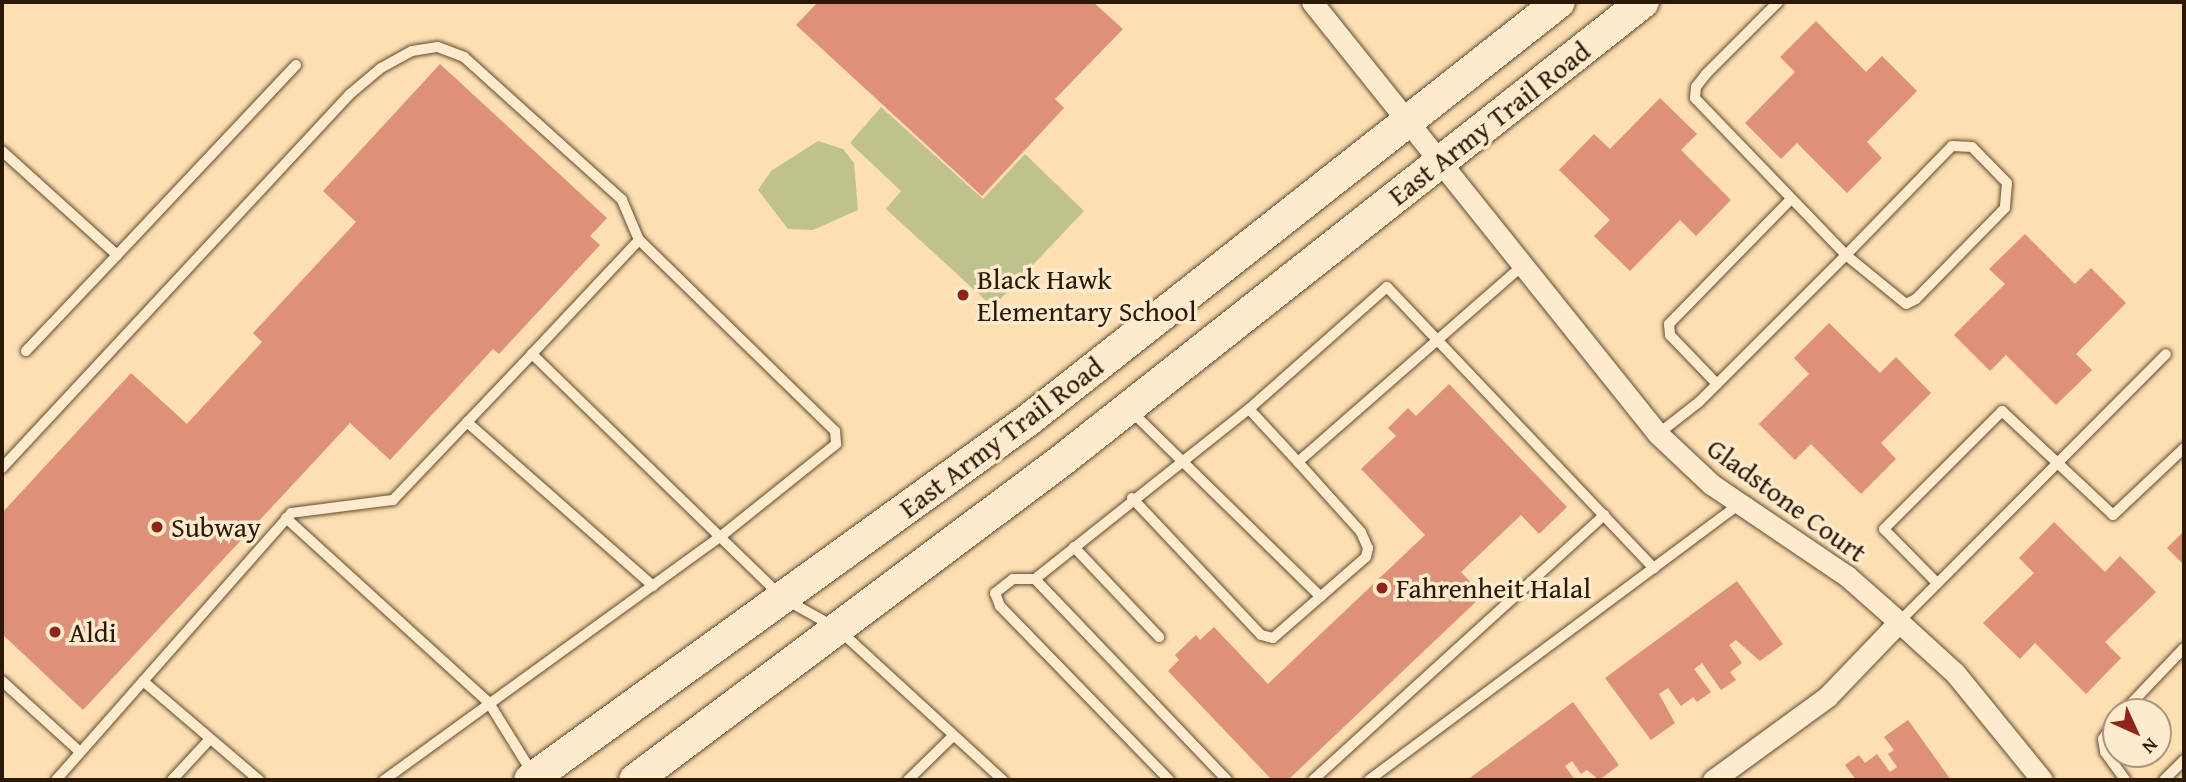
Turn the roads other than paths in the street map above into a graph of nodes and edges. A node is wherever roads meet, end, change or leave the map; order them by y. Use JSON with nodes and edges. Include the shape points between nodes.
{"nodes":[{"id":1,"x":1312,"y":2,"type":"edge"},
{"id":2,"x":1559,"y":2,"type":"edge"},
{"id":3,"x":1643,"y":2,"type":"edge"},
{"id":4,"x":1777,"y":2,"type":"edge"},
{"id":5,"x":296,"y":65,"type":"dead end"},
{"id":6,"x":1409,"y":121,"type":"junction"},
{"id":7,"x":2,"y":151,"type":"edge"},
{"id":8,"x":1440,"y":160,"type":"junction"},
{"id":9,"x":1790,"y":200,"type":"junction"},
{"id":10,"x":639,"y":240,"type":"junction"},
{"id":11,"x":117,"y":255,"type":"junction"},
{"id":12,"x":1846,"y":255,"type":"junction"},
{"id":13,"x":1524,"y":264,"type":"junction"},
{"id":14,"x":1437,"y":339,"type":"junction"},
{"id":15,"x":26,"y":351,"type":"dead end"},
{"id":16,"x":532,"y":354,"type":"junction"},
{"id":17,"x":2166,"y":354,"type":"dead end"},
{"id":18,"x":1717,"y":384,"type":"junction"},
{"id":19,"x":1128,"y":408,"type":"junction"},
{"id":20,"x":1249,"y":410,"type":"junction"},
{"id":21,"x":467,"y":422,"type":"junction"},
{"id":22,"x":1658,"y":434,"type":"junction"},
{"id":23,"x":2184,"y":447,"type":"edge"},
{"id":24,"x":1182,"y":461,"type":"junction"},
{"id":25,"x":2058,"y":461,"type":"junction"},
{"id":26,"x":1298,"y":462,"type":"junction"},
{"id":27,"x":2,"y":468,"type":"edge"},
{"id":28,"x":1132,"y":498,"type":"junction"},
{"id":29,"x":1740,"y":504,"type":"junction"},
{"id":30,"x":1604,"y":515,"type":"junction"},
{"id":31,"x":286,"y":518,"type":"junction"},
{"id":32,"x":720,"y":537,"type":"junction"},
{"id":33,"x":1074,"y":547,"type":"junction"},
{"id":34,"x":1654,"y":568,"type":"junction"},
{"id":35,"x":1035,"y":579,"type":"junction"},
{"id":36,"x":1936,"y":582,"type":"junction"},
{"id":37,"x":653,"y":586,"type":"junction"},
{"id":38,"x":1321,"y":597,"type":"junction"},
{"id":39,"x":783,"y":598,"type":"junction"},
{"id":40,"x":1899,"y":622,"type":"junction"},
{"id":41,"x":838,"y":629,"type":"junction"},
{"id":42,"x":1159,"y":637,"type":"dead end"},
{"id":43,"x":2184,"y":648,"type":"edge"},
{"id":44,"x":2,"y":681,"type":"edge"},
{"id":45,"x":143,"y":681,"type":"junction"},
{"id":46,"x":2136,"y":698,"type":"edge"},
{"id":47,"x":489,"y":703,"type":"junction"},
{"id":48,"x":951,"y":737,"type":"junction"},
{"id":49,"x":210,"y":739,"type":"junction"},
{"id":50,"x":80,"y":752,"type":"junction"},
{"id":51,"x":2184,"y":760,"type":"edge"},
{"id":52,"x":533,"y":779,"type":"edge"},
{"id":53,"x":56,"y":780,"type":"edge"},
{"id":54,"x":172,"y":780,"type":"edge"},
{"id":55,"x":259,"y":780,"type":"edge"},
{"id":56,"x":384,"y":780,"type":"edge"},
{"id":57,"x":635,"y":780,"type":"edge"},
{"id":58,"x":908,"y":780,"type":"edge"},
{"id":59,"x":1003,"y":780,"type":"edge"},
{"id":60,"x":1169,"y":780,"type":"edge"},
{"id":61,"x":1227,"y":780,"type":"edge"},
{"id":62,"x":1313,"y":780,"type":"edge"},
{"id":63,"x":1369,"y":780,"type":"edge"},
{"id":64,"x":1713,"y":780,"type":"edge"},
{"id":65,"x":2042,"y":780,"type":"edge"},
{"id":66,"x":2164,"y":780,"type":"edge"}],
"edges":[{"from":1,"to":6,"type":"street","name":"Gladstone Court"},
{"from":2,"to":6,"type":"main road","name":"East Army Trail Road"},
{"from":3,"to":8,"type":"main road","name":"East Army Trail Road"},
{"from":4,"to":9,"type":"lane","via":[[1706,74],[1696,87],[1695,98]]},
{"from":5,"to":11,"type":"lane"},
{"from":6,"to":8,"type":"street","name":"Gladstone Court"},
{"from":6,"to":39,"type":"main road","name":"East Army Trail Road","via":[[1027,421]]},
{"from":7,"to":11,"type":"lane"},
{"from":8,"to":13,"type":"street","name":"Gladstone Court"},
{"from":8,"to":19,"type":"main road","name":"East Army Trail Road"},
{"from":9,"to":12,"type":"lane"},
{"from":9,"to":18,"type":"lane","via":[[1669,324],[1670,335]]},
{"from":10,"to":16,"type":"lane"},
{"from":10,"to":27,"type":"lane","via":[[622,200],[464,57],[438,47],[412,51],[381,68],[350,94]]},
{"from":10,"to":32,"type":"lane","via":[[835,431],[835,444]]},
{"from":11,"to":15,"type":"lane"},
{"from":12,"to":12,"type":"lane","via":[[1952,146],[1972,147],[2007,183],[2005,208],[1906,304]]},
{"from":12,"to":18,"type":"lane"},
{"from":13,"to":14,"type":"lane"},
{"from":13,"to":22,"type":"street","name":"Gladstone Court"},
{"from":14,"to":20,"type":"lane","via":[[1387,288]]},
{"from":14,"to":26,"type":"lane"},
{"from":14,"to":30,"type":"lane"},
{"from":16,"to":21,"type":"lane"},
{"from":16,"to":32,"type":"lane"},
{"from":17,"to":25,"type":"lane"},
{"from":18,"to":22,"type":"lane"},
{"from":19,"to":24,"type":"lane"},
{"from":19,"to":41,"type":"main road","name":"East Army Trail Road"},
{"from":20,"to":24,"type":"lane"},
{"from":20,"to":26,"type":"lane"},
{"from":21,"to":31,"type":"lane","via":[[393,500],[291,513]]},
{"from":21,"to":37,"type":"lane"},
{"from":22,"to":29,"type":"street","name":"Gladstone Court","via":[[1711,484]]},
{"from":23,"to":25,"type":"lane","via":[[2112,515]]},
{"from":24,"to":28,"type":"lane"},
{"from":24,"to":38,"type":"lane"},
{"from":25,"to":36,"type":"lane"},
{"from":25,"to":36,"type":"lane","via":[[2002,411],[1884,529]]},
{"from":26,"to":38,"type":"lane","via":[[1361,532],[1368,548],[1366,557]]},
{"from":28,"to":33,"type":"lane"},
{"from":28,"to":38,"type":"lane","via":[[1261,635],[1273,638]]},
{"from":29,"to":34,"type":"lane"},
{"from":29,"to":40,"type":"street","name":"Gladstone Court","via":[[1847,576]]},
{"from":30,"to":34,"type":"lane"},
{"from":30,"to":62,"type":"lane"},
{"from":31,"to":45,"type":"lane"},
{"from":31,"to":47,"type":"lane"},
{"from":32,"to":37,"type":"lane"},
{"from":32,"to":39,"type":"lane"},
{"from":33,"to":35,"type":"lane"},
{"from":33,"to":42,"type":"lane"},
{"from":34,"to":63,"type":"lane"},
{"from":35,"to":60,"type":"lane","via":[[1013,579],[995,593],[1000,606]]},
{"from":35,"to":61,"type":"lane"},
{"from":36,"to":40,"type":"lane"},
{"from":37,"to":47,"type":"lane"},
{"from":39,"to":41,"type":"lane"},
{"from":39,"to":52,"type":"main road","name":"East Army Trail Road"},
{"from":40,"to":64,"type":"street","via":[[1828,696]]},
{"from":40,"to":65,"type":"street","name":"Gladstone Court","via":[[1955,673]]},
{"from":41,"to":48,"type":"lane"},
{"from":41,"to":57,"type":"main road","name":"East Army Trail Road"},
{"from":43,"to":46,"type":"lane"},
{"from":44,"to":50,"type":"lane"},
{"from":45,"to":49,"type":"lane"},
{"from":45,"to":50,"type":"lane"},
{"from":47,"to":52,"type":"lane"},
{"from":47,"to":56,"type":"lane"},
{"from":48,"to":58,"type":"lane"},
{"from":48,"to":59,"type":"lane"},
{"from":49,"to":54,"type":"lane"},
{"from":49,"to":55,"type":"lane"},
{"from":50,"to":53,"type":"lane"},
{"from":51,"to":66,"type":"lane"}]}
